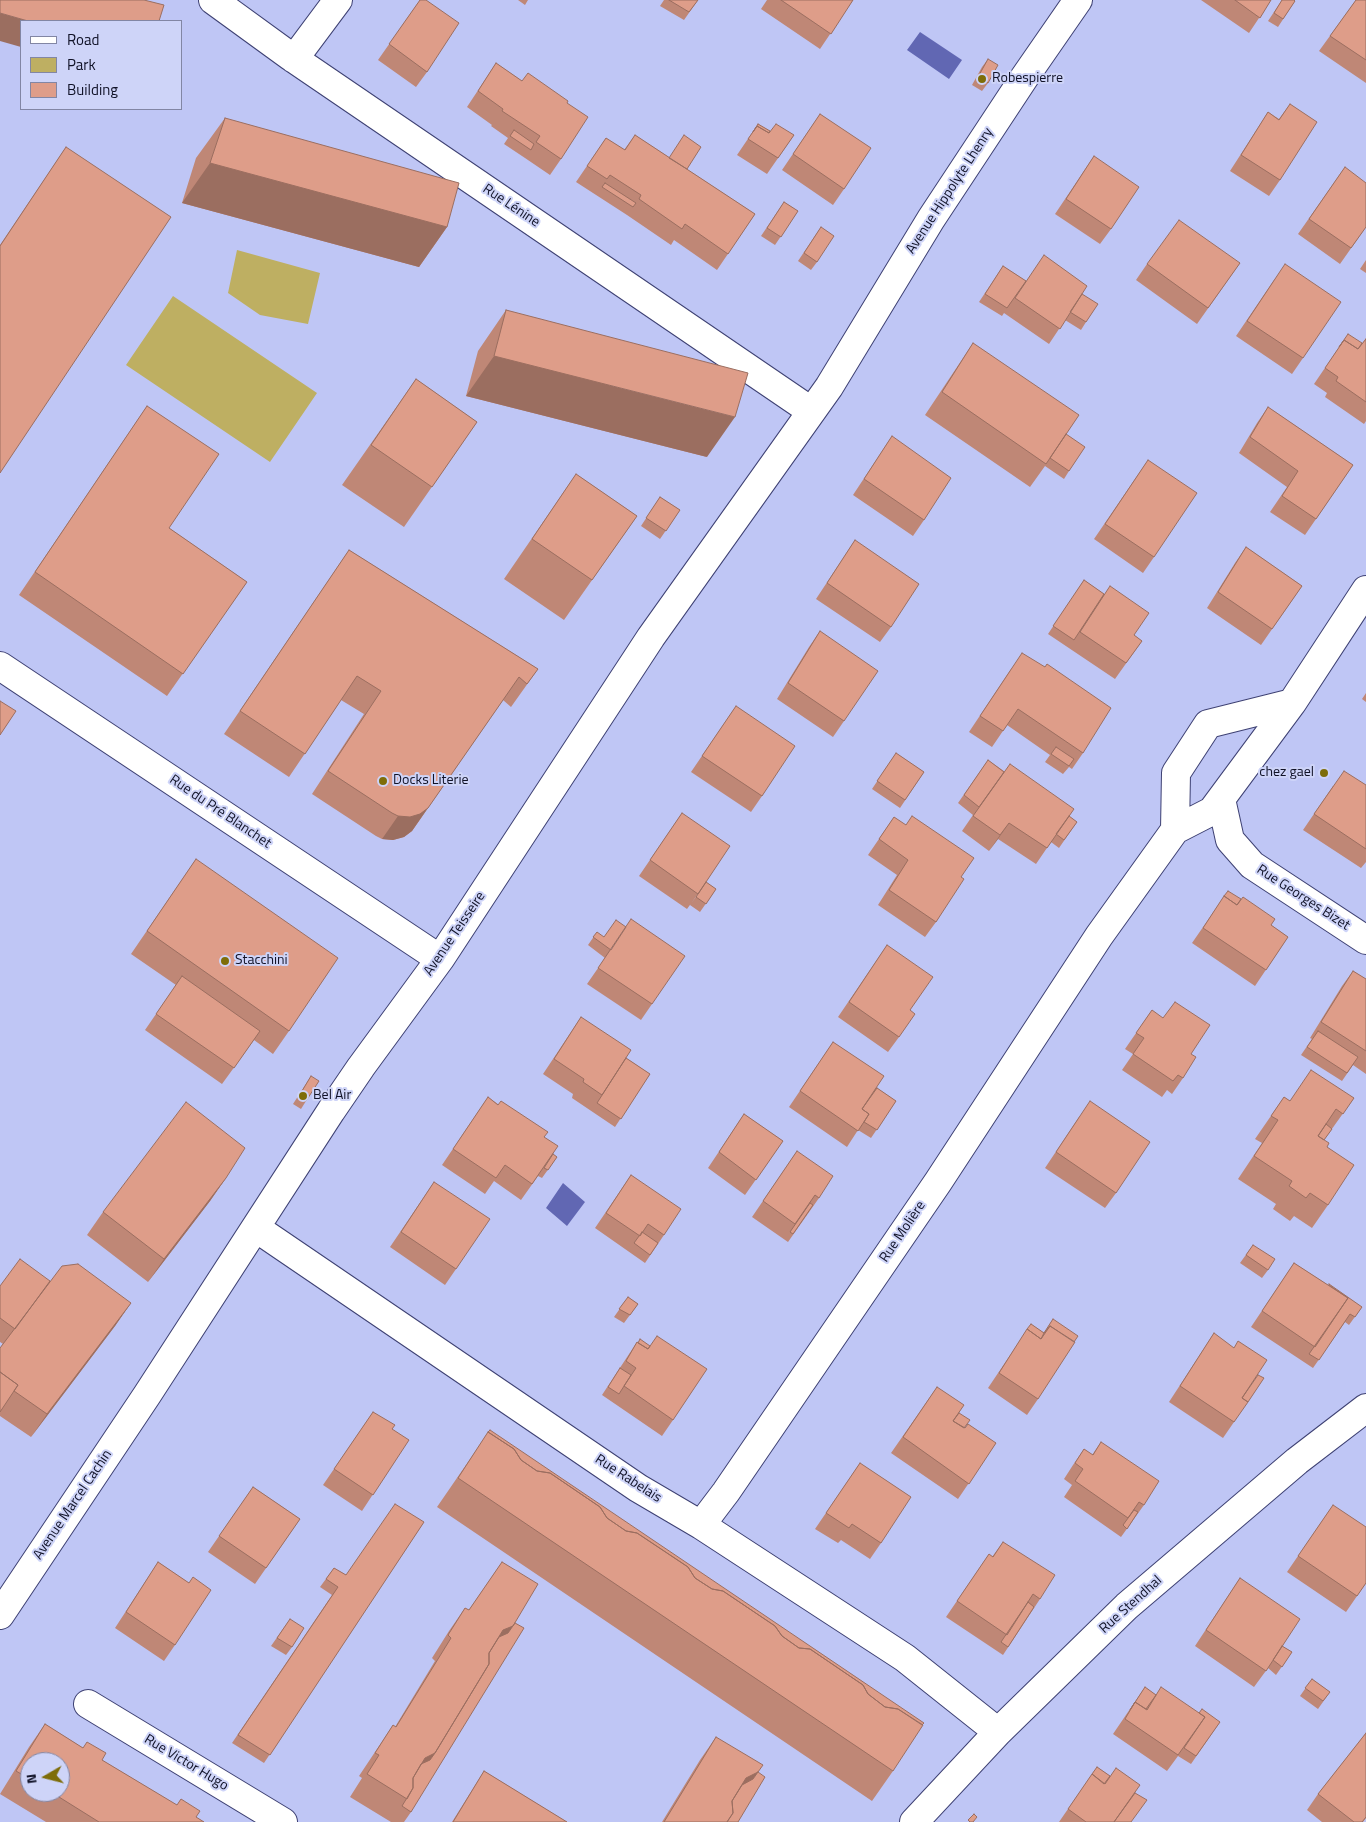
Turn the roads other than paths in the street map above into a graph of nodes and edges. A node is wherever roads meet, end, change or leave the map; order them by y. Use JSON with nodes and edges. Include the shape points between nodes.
{"nodes":[{"id":1,"x":213,"y":0,"type":"edge"},
{"id":2,"x":338,"y":0,"type":"edge"},
{"id":3,"x":1078,"y":0,"type":"edge"},
{"id":4,"x":294,"y":59,"type":"junction"},
{"id":5,"x":811,"y":411,"type":"junction"},
{"id":6,"x":1366,"y":590,"type":"edge"},
{"id":7,"x":0,"y":666,"type":"edge"},
{"id":8,"x":1292,"y":703,"type":"junction"},
{"id":9,"x":1227,"y":720,"type":"junction"},
{"id":10,"x":1257,"y":751,"type":"junction"},
{"id":11,"x":1221,"y":799,"type":"junction"},
{"id":12,"x":1175,"y":830,"type":"junction"},
{"id":13,"x":1366,"y":940,"type":"edge"},
{"id":14,"x":440,"y":959,"type":"junction"},
{"id":15,"x":256,"y":1228,"type":"junction"},
{"id":16,"x":147,"y":1394,"type":"joint"},
{"id":17,"x":1366,"y":1408,"type":"edge"},
{"id":18,"x":701,"y":1525,"type":"junction"},
{"id":19,"x":0,"y":1615,"type":"edge"},
{"id":20,"x":88,"y":1704,"type":"dead end"},
{"id":21,"x":998,"y":1732,"type":"junction"},
{"id":22,"x":283,"y":1822,"type":"edge"},
{"id":23,"x":914,"y":1822,"type":"edge"}],
"edges":[{"from":1,"to":4,"type":"street","name":"Rue Lénine"},
{"from":2,"to":4,"type":"street"},
{"from":3,"to":5,"type":"street","name":"Avenue Hippolyte Lhenry","via":[[931,219],[829,387]]},
{"from":4,"to":5,"type":"street","name":"Rue Lénine"},
{"from":5,"to":14,"type":"street","name":"Avenue Teisseire","via":[[651,637]]},
{"from":6,"to":8,"type":"street"},
{"from":7,"to":14,"type":"street","name":"Rue du Pré Blanchet"},
{"from":8,"to":9,"type":"street"},
{"from":8,"to":10,"type":"street"},
{"from":9,"to":10,"type":"street","via":[[1248,733]]},
{"from":9,"to":12,"type":"street","via":[[1208,724],[1176,773]]},
{"from":10,"to":11,"type":"street"},
{"from":11,"to":12,"type":"street","via":[[1212,811]]},
{"from":11,"to":13,"type":"street","name":"Rue Georges Bizet","via":[[1230,840],[1252,865]]},
{"from":12,"to":18,"type":"street","name":"Rue Molière","via":[[1099,936],[938,1182]]},
{"from":14,"to":15,"type":"street","name":"Avenue Teisseire","via":[[361,1067]]},
{"from":15,"to":16,"type":"street","name":"Avenue Teisseire"},
{"from":15,"to":18,"type":"street","name":"Rue Rabelais","via":[[638,1488]]},
{"from":16,"to":19,"type":"street","name":"Avenue Marcel Cachin"},
{"from":17,"to":21,"type":"street","name":"Rue Stendhal","via":[[1297,1461],[1127,1606]]},
{"from":18,"to":21,"type":"street","name":"Rue Rabelais","via":[[905,1658]]},
{"from":20,"to":22,"type":"street","name":"Rue Victor Hugo"},
{"from":21,"to":23,"type":"street","name":"Rue Stendhal"}]}
